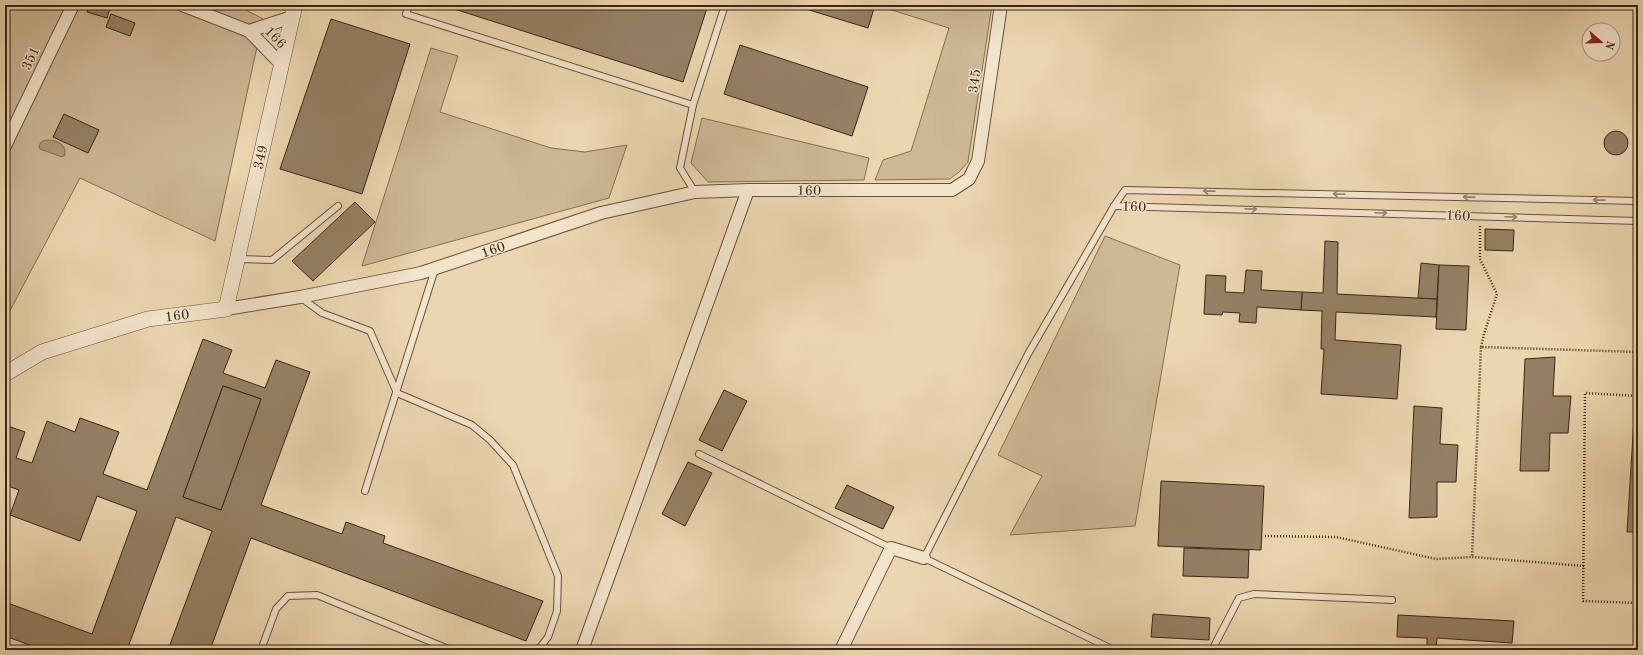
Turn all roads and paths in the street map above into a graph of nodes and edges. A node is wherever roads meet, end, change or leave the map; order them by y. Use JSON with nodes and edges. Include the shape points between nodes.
{"nodes":[{"id":1,"x":73,"y":5,"type":"edge"},
{"id":2,"x":182,"y":5,"type":"edge"},
{"id":3,"x":409,"y":5,"type":"edge"},
{"id":4,"x":725,"y":5,"type":"edge"},
{"id":5,"x":1001,"y":5,"type":"edge"},
{"id":6,"x":294,"y":11,"type":"edge"},
{"id":7,"x":249,"y":31,"type":"junction"},
{"id":8,"x":281,"y":64,"type":"junction"},
{"id":9,"x":693,"y":105,"type":"junction"},
{"id":10,"x":5,"y":146,"type":"edge"},
{"id":11,"x":978,"y":161,"type":"joint"},
{"id":12,"x":748,"y":190,"type":"junction"},
{"id":13,"x":695,"y":192,"type":"junction"},
{"id":14,"x":1638,"y":201,"type":"edge"},
{"id":15,"x":338,"y":206,"type":"dead end"},
{"id":16,"x":1114,"y":206,"type":"junction"},
{"id":17,"x":1480,"y":216,"type":"junction"},
{"id":18,"x":1638,"y":221,"type":"edge"},
{"id":19,"x":238,"y":259,"type":"junction"},
{"id":20,"x":435,"y":270,"type":"junction"},
{"id":21,"x":300,"y":297,"type":"junction"},
{"id":22,"x":226,"y":309,"type":"junction"},
{"id":23,"x":1482,"y":347,"type":"junction"},
{"id":24,"x":1638,"y":352,"type":"edge"},
{"id":25,"x":5,"y":374,"type":"edge"},
{"id":26,"x":397,"y":392,"type":"junction"},
{"id":27,"x":1638,"y":396,"type":"edge"},
{"id":28,"x":699,"y":454,"type":"dead end"},
{"id":29,"x":366,"y":491,"type":"dead end"},
{"id":30,"x":1265,"y":536,"type":"dead end"},
{"id":31,"x":891,"y":548,"type":"junction"},
{"id":32,"x":1472,"y":557,"type":"junction"},
{"id":33,"x":924,"y":558,"type":"junction"},
{"id":34,"x":1584,"y":566,"type":"junction"},
{"id":35,"x":1392,"y":600,"type":"dead end"},
{"id":36,"x":1638,"y":603,"type":"edge"},
{"id":37,"x":261,"y":650,"type":"edge"},
{"id":38,"x":451,"y":650,"type":"edge"},
{"id":39,"x":538,"y":650,"type":"edge"},
{"id":40,"x":582,"y":650,"type":"edge"},
{"id":41,"x":841,"y":650,"type":"edge"},
{"id":42,"x":1114,"y":650,"type":"edge"},
{"id":43,"x":1212,"y":650,"type":"edge"}],
"edges":[{"from":1,"to":10,"type":"street","name":"351"},
{"from":2,"to":7,"type":"street","name":"166"},
{"from":3,"to":9,"type":"lane","via":[[406,14]]},
{"from":4,"to":9,"type":"lane"},
{"from":5,"to":11,"type":"street","name":"345"},
{"from":6,"to":7,"type":"street","name":"166"},
{"from":6,"to":8,"type":"street","name":"349"},
{"from":7,"to":8,"type":"street","name":"166"},
{"from":8,"to":19,"type":"street","name":"349"},
{"from":9,"to":13,"type":"lane","via":[[680,168]]},
{"from":11,"to":12,"type":"street","name":"160","via":[[969,179],[952,190]]},
{"from":12,"to":13,"type":"street","name":"160"},
{"from":12,"to":40,"type":"street"},
{"from":13,"to":20,"type":"street","name":"160","via":[[601,213]]},
{"from":14,"to":16,"type":"lane","name":"160","one_way":true,"via":[[1125,190]]},
{"from":15,"to":19,"type":"lane","via":[[272,260]]},
{"from":16,"to":17,"type":"lane","name":"160","one_way":true},
{"from":16,"to":33,"type":"lane","via":[[1028,354]]},
{"from":17,"to":18,"type":"lane","name":"160","one_way":true},
{"from":17,"to":23,"type":"path","via":[[1480,259],[1498,294]]},
{"from":19,"to":22,"type":"street","name":"349"},
{"from":20,"to":21,"type":"street","name":"160"},
{"from":20,"to":26,"type":"lane"},
{"from":21,"to":22,"type":"street","name":"160"},
{"from":21,"to":26,"type":"lane","via":[[322,313],[370,331]]},
{"from":22,"to":25,"type":"street","name":"160","via":[[148,318],[42,352]]},
{"from":23,"to":24,"type":"path"},
{"from":23,"to":32,"type":"path"},
{"from":26,"to":29,"type":"lane"},
{"from":26,"to":39,"type":"lane","via":[[472,424],[513,465],[558,576],[557,611],[548,636]]},
{"from":27,"to":34,"type":"path","via":[[1585,392]]},
{"from":28,"to":31,"type":"lane"},
{"from":30,"to":32,"type":"path","via":[[1336,537],[1436,559]]},
{"from":31,"to":33,"type":"street"},
{"from":31,"to":41,"type":"street"},
{"from":32,"to":34,"type":"path"},
{"from":33,"to":42,"type":"lane"},
{"from":34,"to":36,"type":"path","via":[[1583,601]]},
{"from":35,"to":43,"type":"lane","via":[[1254,594],[1239,598]]},
{"from":37,"to":38,"type":"lane","via":[[276,609],[288,596],[317,595]]}]}
